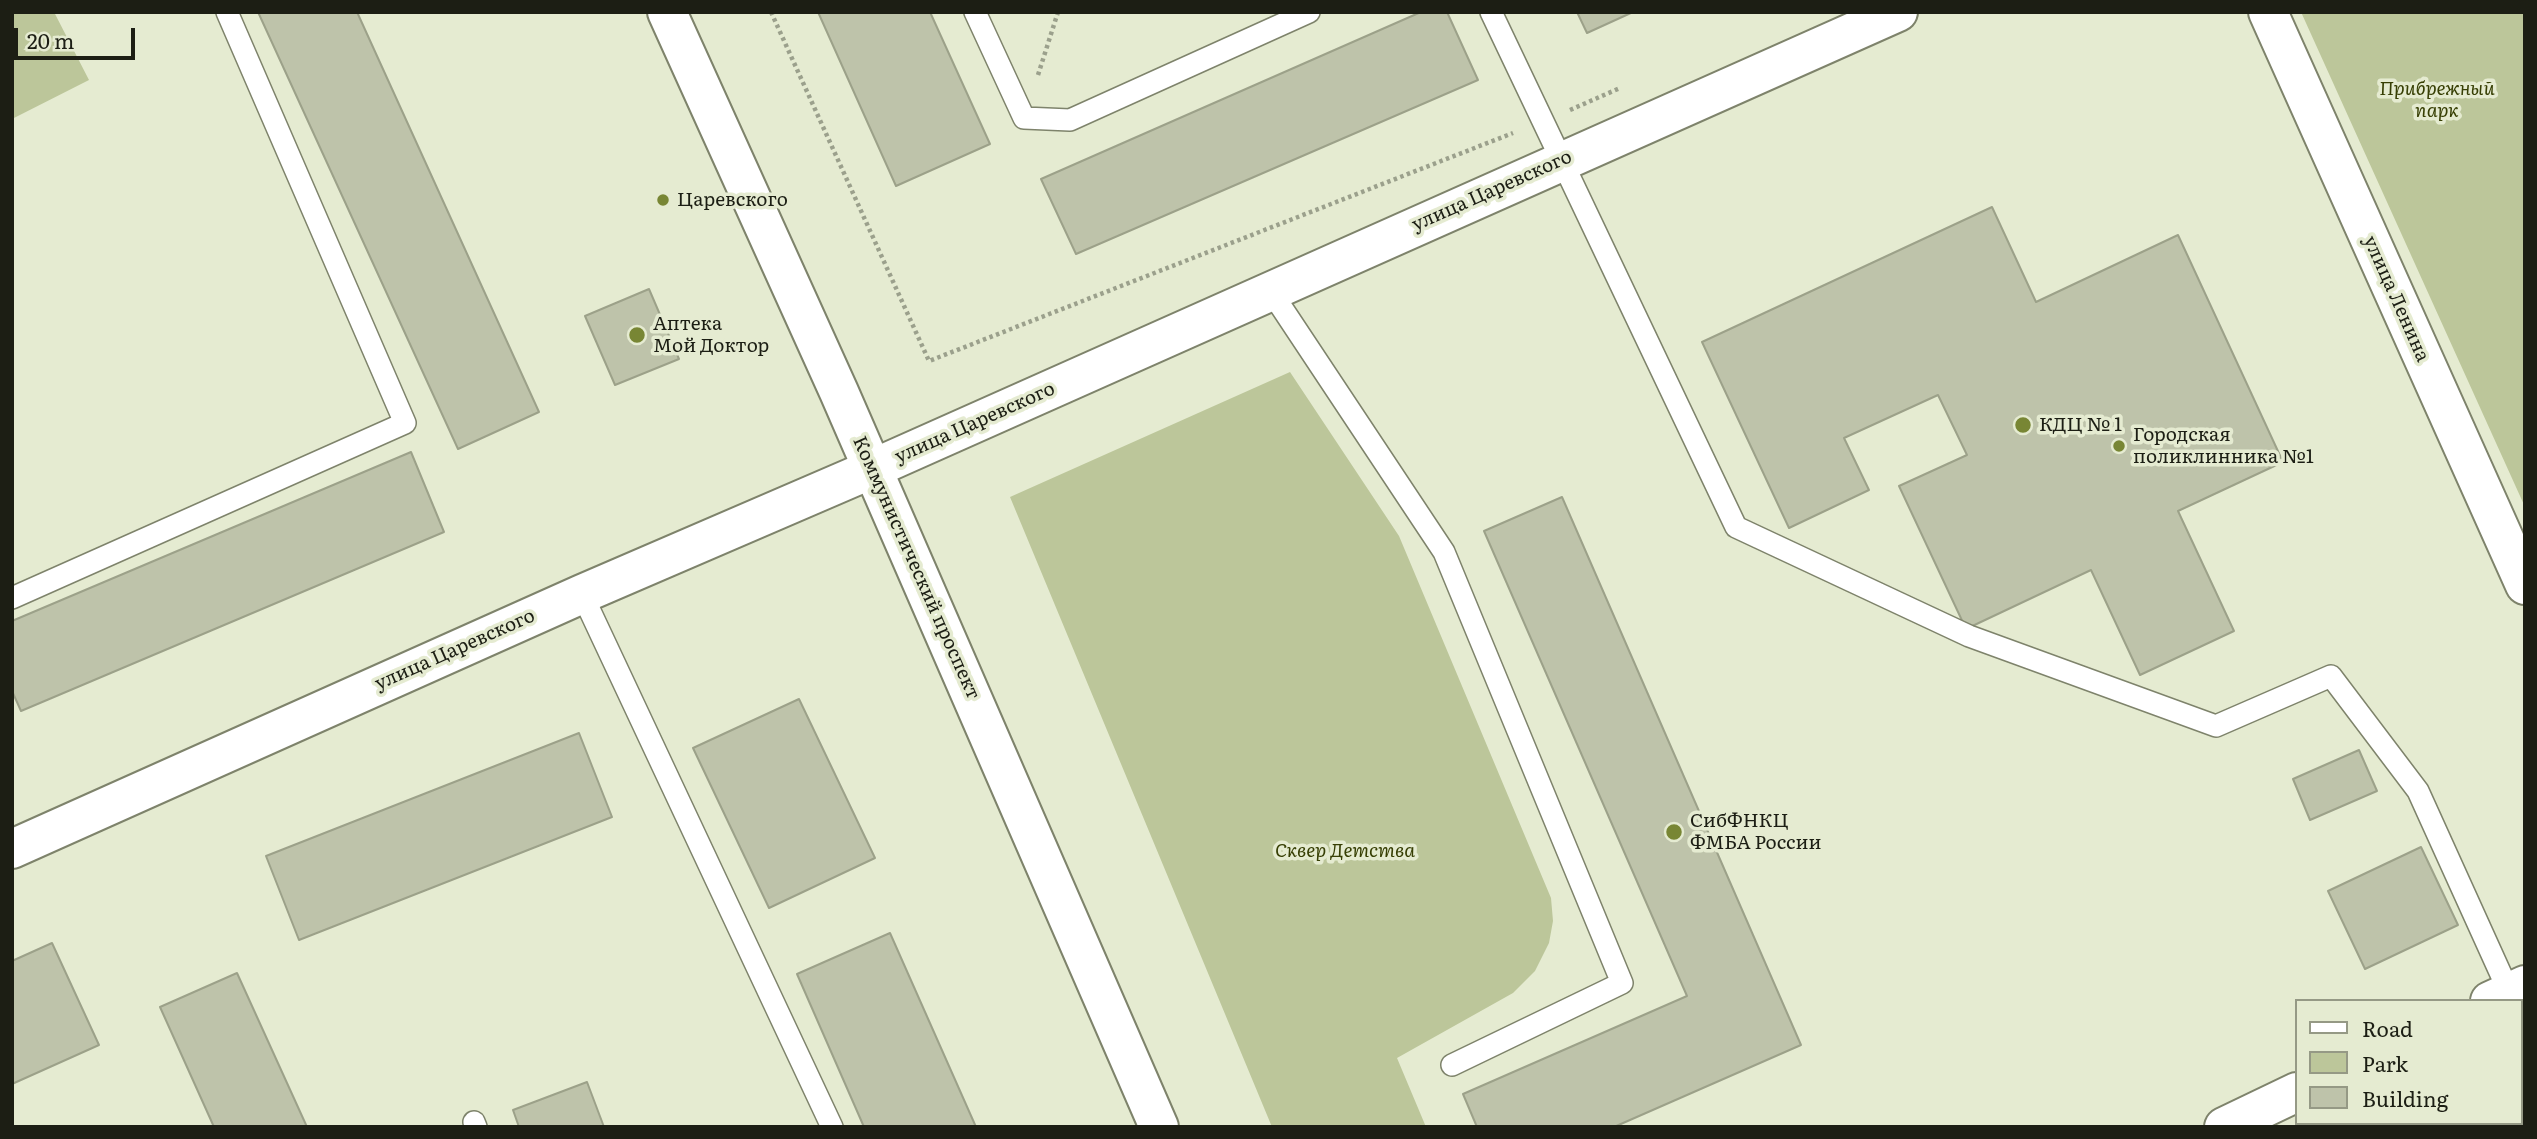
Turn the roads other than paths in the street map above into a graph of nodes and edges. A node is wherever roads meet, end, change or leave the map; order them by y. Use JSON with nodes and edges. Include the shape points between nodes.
{"nodes":[{"id":1,"x":227,"y":12,"type":"edge"},
{"id":2,"x":667,"y":12,"type":"edge"},
{"id":3,"x":975,"y":12,"type":"edge"},
{"id":4,"x":1309,"y":12,"type":"edge"},
{"id":5,"x":1491,"y":12,"type":"edge"},
{"id":6,"x":1898,"y":12,"type":"edge"},
{"id":7,"x":2268,"y":12,"type":"edge"},
{"id":8,"x":1562,"y":159,"type":"junction"},
{"id":9,"x":1270,"y":290,"type":"junction"},
{"id":10,"x":872,"y":469,"type":"junction"},
{"id":11,"x":2525,"y":585,"type":"edge"},
{"id":12,"x":582,"y":594,"type":"junction"},
{"id":13,"x":12,"y":598,"type":"edge"},
{"id":14,"x":12,"y":849,"type":"edge"},
{"id":15,"x":2508,"y":992,"type":"edge"},
{"id":16,"x":1452,"y":1065,"type":"dead end"},
{"id":17,"x":2296,"y":1092,"type":"edge"},
{"id":18,"x":832,"y":1127,"type":"edge"},
{"id":19,"x":1159,"y":1127,"type":"edge"},
{"id":20,"x":2224,"y":1127,"type":"edge"}],
"edges":[{"from":1,"to":13,"type":"lane","via":[[405,423]]},
{"from":2,"to":10,"type":"street","name":"Коммунистический проспект"},
{"from":3,"to":4,"type":"lane","via":[[1024,118],[1070,120]]},
{"from":5,"to":8,"type":"lane"},
{"from":6,"to":8,"type":"street","name":"улица Царевского"},
{"from":7,"to":11,"type":"street","name":"улица Ленина"},
{"from":8,"to":9,"type":"street","name":"улица Царевского"},
{"from":8,"to":15,"type":"lane","via":[[1736,527],[1969,636],[2216,726],[2331,676],[2418,791]]},
{"from":9,"to":10,"type":"street","name":"улица Царевского"},
{"from":9,"to":16,"type":"lane","via":[[1444,552],[1622,984]]},
{"from":10,"to":12,"type":"street","name":"улица Царевского"},
{"from":10,"to":19,"type":"street","name":"Коммунистический проспект"},
{"from":12,"to":14,"type":"street","name":"улица Царевского"},
{"from":12,"to":18,"type":"lane"},
{"from":17,"to":20,"type":"street"}]}
